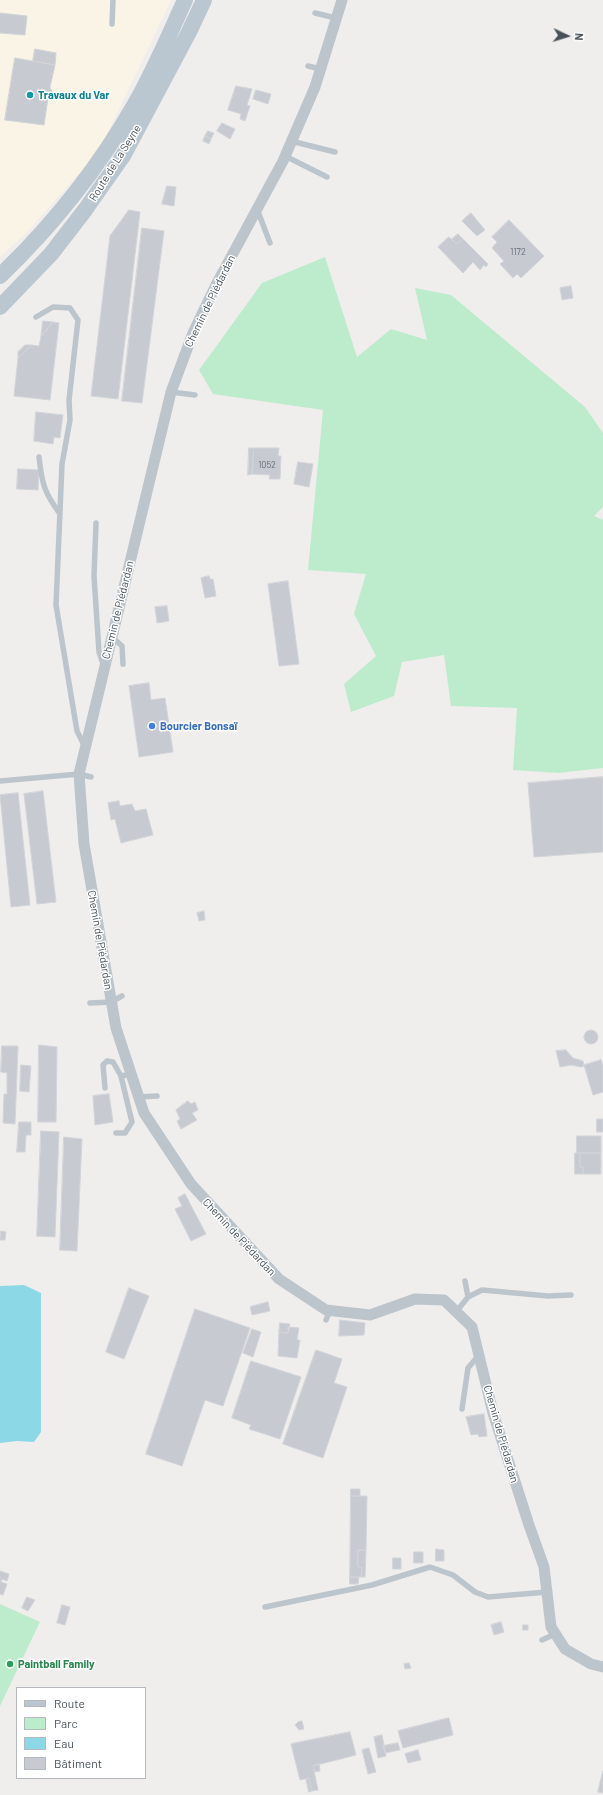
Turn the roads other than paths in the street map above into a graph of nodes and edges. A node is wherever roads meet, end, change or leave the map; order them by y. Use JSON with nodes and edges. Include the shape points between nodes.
{"nodes":[{"id":1,"x":113,"y":0,"type":"edge"},
{"id":2,"x":180,"y":0,"type":"edge"},
{"id":3,"x":185,"y":0,"type":"edge"},
{"id":4,"x":204,"y":0,"type":"edge"},
{"id":5,"x":342,"y":0,"type":"edge"},
{"id":6,"x":315,"y":13,"type":"dead end"},
{"id":7,"x":336,"y":18,"type":"junction"},
{"id":8,"x":174,"y":23,"type":"junction"},
{"id":9,"x":112,"y":24,"type":"dead end"},
{"id":10,"x":308,"y":66,"type":"dead end"},
{"id":11,"x":321,"y":69,"type":"junction"},
{"id":12,"x":291,"y":141,"type":"junction"},
{"id":13,"x":335,"y":152,"type":"dead end"},
{"id":14,"x":285,"y":156,"type":"junction"},
{"id":15,"x":327,"y":177,"type":"dead end"},
{"id":16,"x":257,"y":209,"type":"junction"},
{"id":17,"x":270,"y":243,"type":"dead end"},
{"id":18,"x":0,"y":276,"type":"edge"},
{"id":19,"x":0,"y":306,"type":"edge"},
{"id":20,"x":36,"y":317,"type":"dead end"},
{"id":21,"x":171,"y":392,"type":"junction"},
{"id":22,"x":195,"y":395,"type":"dead end"},
{"id":23,"x":39,"y":457,"type":"dead end"},
{"id":24,"x":60,"y":514,"type":"junction"},
{"id":25,"x":96,"y":523,"type":"dead end"},
{"id":26,"x":111,"y":636,"type":"junction"},
{"id":27,"x":123,"y":664,"type":"dead end"},
{"id":28,"x":104,"y":668,"type":"junction"},
{"id":29,"x":86,"y":747,"type":"junction"},
{"id":30,"x":79,"y":774,"type":"junction"},
{"id":31,"x":91,"y":777,"type":"dead end"},
{"id":32,"x":0,"y":781,"type":"edge"},
{"id":33,"x":122,"y":996,"type":"dead end"},
{"id":34,"x":111,"y":1002,"type":"junction"},
{"id":35,"x":90,"y":1003,"type":"dead end"},
{"id":36,"x":126,"y":1075,"type":"junction"},
{"id":37,"x":105,"y":1088,"type":"dead end"},
{"id":38,"x":157,"y":1096,"type":"dead end"},
{"id":39,"x":139,"y":1097,"type":"junction"},
{"id":40,"x":116,"y":1133,"type":"dead end"},
{"id":41,"x":465,"y":1281,"type":"dead end"},
{"id":42,"x":571,"y":1295,"type":"dead end"},
{"id":43,"x":468,"y":1297,"type":"junction"},
{"id":44,"x":456,"y":1312,"type":"junction"},
{"id":45,"x":479,"y":1355,"type":"junction"},
{"id":46,"x":462,"y":1409,"type":"dead end"},
{"id":47,"x":547,"y":1592,"type":"junction"},
{"id":48,"x":265,"y":1607,"type":"dead end"},
{"id":49,"x":555,"y":1634,"type":"junction"},
{"id":50,"x":542,"y":1640,"type":"dead end"},
{"id":51,"x":603,"y":1667,"type":"edge"}],
"edges":[{"from":1,"to":9,"type":"lane"},
{"from":2,"to":8,"type":"lane"},
{"from":3,"to":8,"type":"main road","name":"Route de La Seyne"},
{"from":4,"to":19,"type":"main road","name":"Route de La Seyne","via":[[122,156],[86,210],[51,254]]},
{"from":5,"to":7,"type":"street","name":"Chemin de Piédardan"},
{"from":6,"to":7,"type":"lane"},
{"from":7,"to":11,"type":"street","name":"Chemin de Piédardan"},
{"from":8,"to":18,"type":"main road","name":"Route de La Seyne","via":[[135,104],[101,160],[37,241]]},
{"from":10,"to":11,"type":"lane"},
{"from":11,"to":12,"type":"street","name":"Chemin de Piédardan"},
{"from":12,"to":13,"type":"lane"},
{"from":12,"to":14,"type":"street","name":"Chemin de Piédardan"},
{"from":14,"to":15,"type":"lane"},
{"from":14,"to":16,"type":"street","name":"Chemin de Piédardan"},
{"from":16,"to":17,"type":"lane"},
{"from":16,"to":21,"type":"street","name":"Chemin de Piédardan","via":[[192,333]]},
{"from":20,"to":24,"type":"lane","via":[[52,307],[70,308],[78,320],[69,400],[70,420],[62,464]]},
{"from":21,"to":22,"type":"lane"},
{"from":21,"to":26,"type":"street","name":"Chemin de Piédardan"},
{"from":23,"to":24,"type":"lane","via":[[41,479],[46,495]]},
{"from":24,"to":29,"type":"lane","via":[[56,605],[77,731]]},
{"from":25,"to":28,"type":"lane","via":[[94,576],[99,652]]},
{"from":26,"to":27,"type":"lane","via":[[122,646]]},
{"from":26,"to":28,"type":"street","name":"Chemin de Piédardan"},
{"from":28,"to":29,"type":"street","name":"Chemin de Piédardan"},
{"from":29,"to":30,"type":"street","name":"Chemin de Piédardan"},
{"from":30,"to":31,"type":"lane"},
{"from":30,"to":32,"type":"lane"},
{"from":30,"to":34,"type":"street","name":"Chemin de Piédardan","via":[[84,844]]},
{"from":33,"to":34,"type":"lane"},
{"from":34,"to":35,"type":"lane"},
{"from":34,"to":36,"type":"street","name":"Chemin de Piédardan"},
{"from":36,"to":37,"type":"lane","via":[[113,1062],[107,1060],[103,1065]]},
{"from":36,"to":39,"type":"street","name":"Chemin de Piédardan"},
{"from":36,"to":40,"type":"lane","via":[[132,1122],[125,1133]]},
{"from":38,"to":39,"type":"lane"},
{"from":39,"to":44,"type":"street","name":"Chemin de Piédardan","via":[[144,1113],[190,1184],[279,1279],[326,1310],[327,1315],[370,1315],[415,1299],[444,1300]]},
{"from":41,"to":43,"type":"lane"},
{"from":42,"to":43,"type":"lane","via":[[548,1296],[482,1290]]},
{"from":43,"to":44,"type":"lane"},
{"from":44,"to":45,"type":"street","name":"Chemin de Piédardan","via":[[472,1327]]},
{"from":45,"to":46,"type":"lane","via":[[468,1368]]},
{"from":45,"to":47,"type":"street","name":"Chemin de Piédardan","via":[[493,1413],[544,1567]]},
{"from":47,"to":48,"type":"lane","via":[[488,1597],[476,1592],[453,1574],[430,1567],[372,1585]]},
{"from":47,"to":49,"type":"street","name":"Chemin de Piédardan","via":[[551,1627]]},
{"from":49,"to":50,"type":"lane"},
{"from":49,"to":51,"type":"street","name":"Chemin de Piédardan","via":[[565,1649],[591,1664]]}]}
